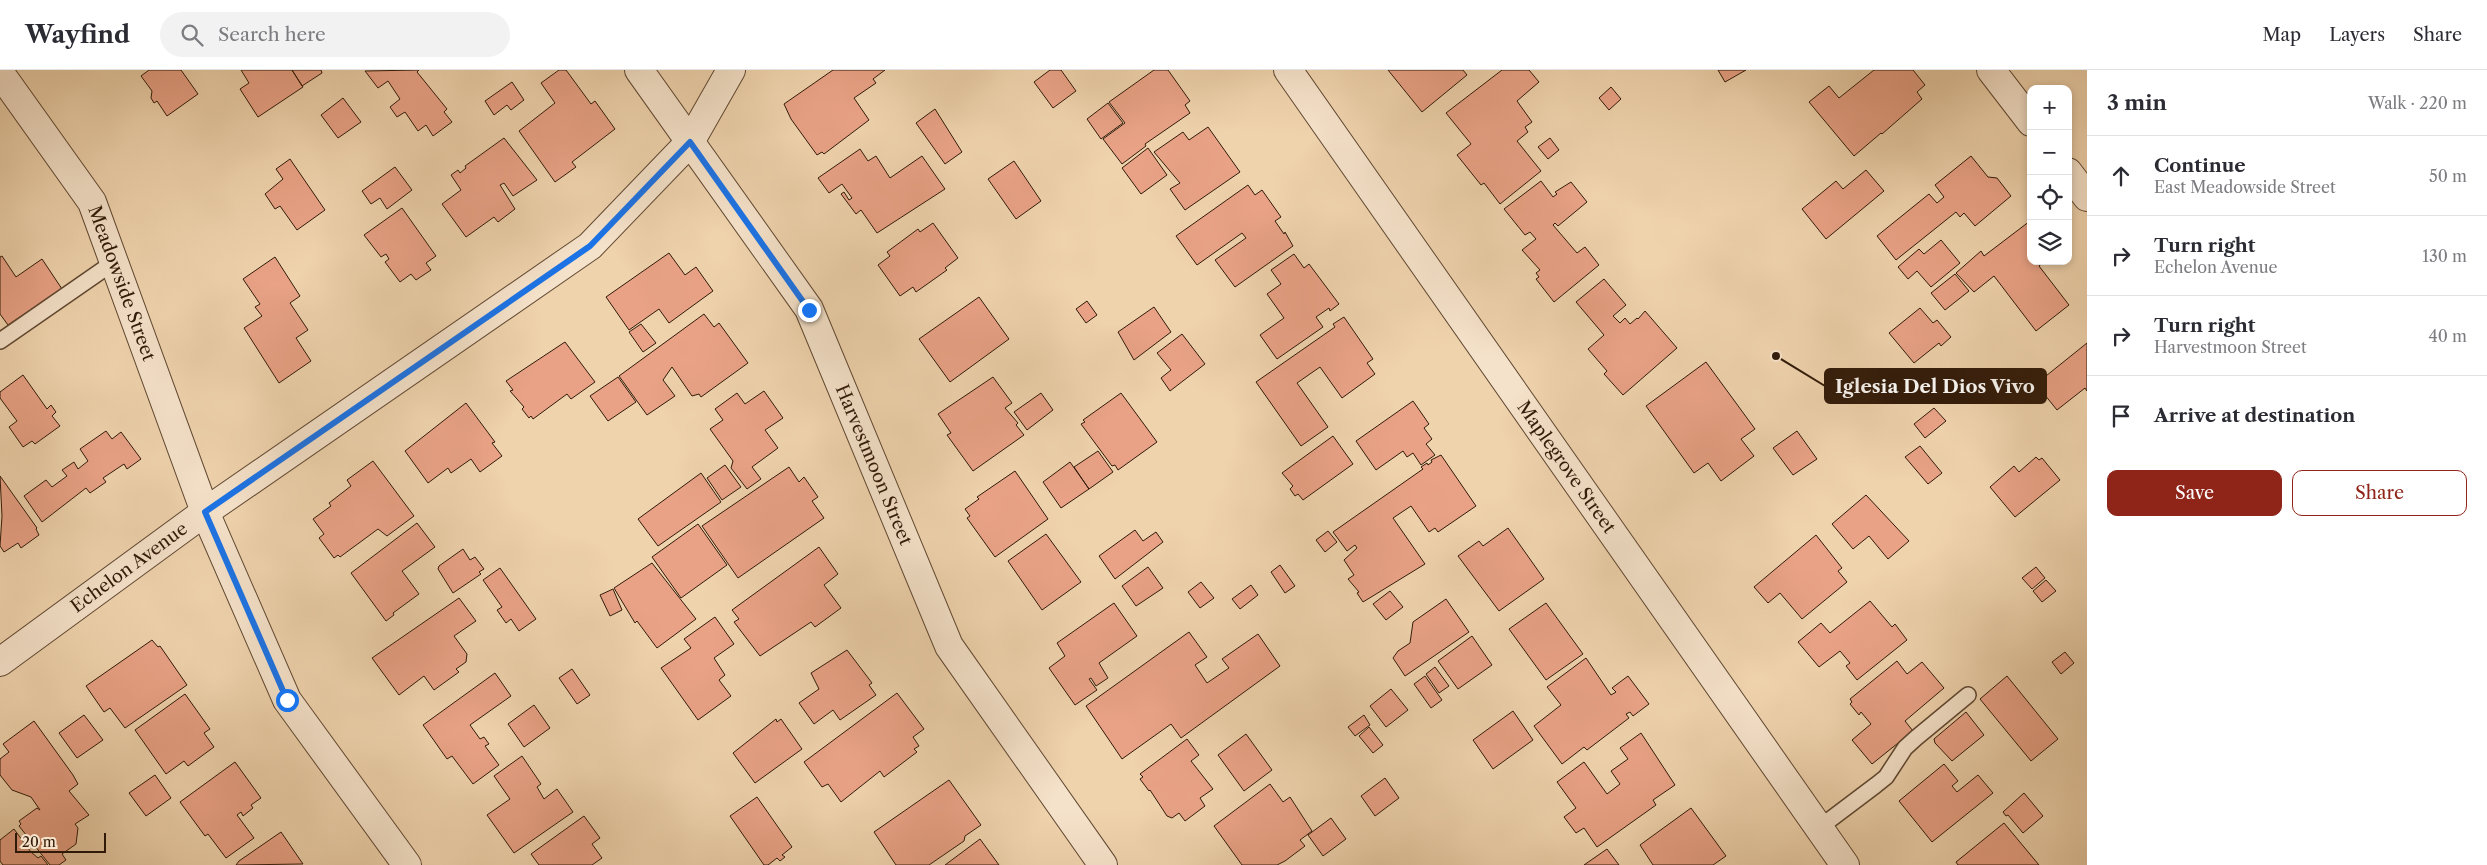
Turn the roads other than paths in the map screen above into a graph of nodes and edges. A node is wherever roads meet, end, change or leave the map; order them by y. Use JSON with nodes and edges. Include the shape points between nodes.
{"nodes":[{"id":1,"x":639,"y":70,"type":"edge"},
{"id":2,"x":731,"y":70,"type":"edge"},
{"id":3,"x":1288,"y":70,"type":"edge"},
{"id":4,"x":0,"y":73,"type":"edge"},
{"id":5,"x":1998,"y":73,"type":"edge"},
{"id":6,"x":2027,"y":116,"type":"edge"},
{"id":7,"x":690,"y":142,"type":"junction"},
{"id":8,"x":2070,"y":175,"type":"edge"},
{"id":9,"x":2087,"y":197,"type":"edge"},
{"id":10,"x":114,"y":262,"type":"junction"},
{"id":11,"x":0,"y":341,"type":"edge"},
{"id":12,"x":205,"y":512,"type":"junction"},
{"id":13,"x":0,"y":662,"type":"edge"},
{"id":14,"x":1968,"y":695,"type":"dead end"},
{"id":15,"x":1819,"y":828,"type":"junction"},
{"id":16,"x":407,"y":865,"type":"edge"},
{"id":17,"x":1103,"y":865,"type":"edge"},
{"id":18,"x":1845,"y":865,"type":"edge"}],
"edges":[{"from":1,"to":7,"type":"street","name":"Harvestmoon Street"},
{"from":2,"to":7,"type":"street","name":"Echelon Avenue"},
{"from":3,"to":15,"type":"street","name":"Maplegrove Street"},
{"from":4,"to":10,"type":"street","name":"Meadowside Street","via":[[92,202]]},
{"from":5,"to":6,"type":"street"},
{"from":7,"to":12,"type":"street","name":"Echelon Avenue","via":[[590,246]]},
{"from":7,"to":17,"type":"street","name":"Harvestmoon Street","via":[[809,310],[949,646]]},
{"from":8,"to":9,"type":"street"},
{"from":10,"to":11,"type":"lane"},
{"from":10,"to":12,"type":"street","name":"Meadowside Street"},
{"from":12,"to":13,"type":"street","name":"Echelon Avenue"},
{"from":12,"to":16,"type":"street","name":"Meadowside Street","via":[[287,700]]},
{"from":14,"to":15,"type":"lane","via":[[1910,743],[1876,785]]},
{"from":15,"to":18,"type":"street","name":"Maplegrove Street"}]}
